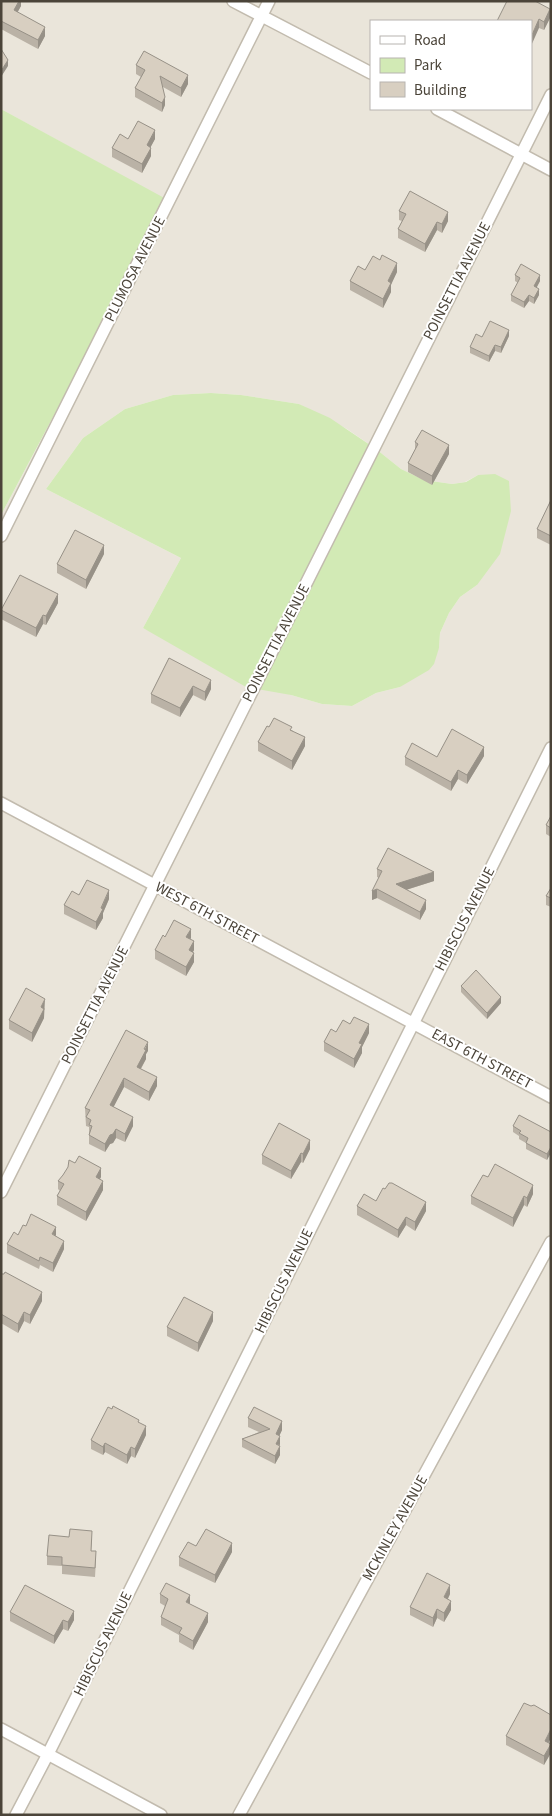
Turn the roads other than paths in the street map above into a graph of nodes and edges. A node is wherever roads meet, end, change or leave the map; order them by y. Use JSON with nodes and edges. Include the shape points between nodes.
{"nodes":[{"id":1,"x":233,"y":1,"type":"edge"},
{"id":2,"x":268,"y":1,"type":"edge"},
{"id":3,"x":261,"y":16,"type":"junction"},
{"id":4,"x":370,"y":72,"type":"edge"},
{"id":5,"x":551,"y":95,"type":"edge"},
{"id":6,"x":439,"y":110,"type":"edge"},
{"id":7,"x":521,"y":154,"type":"junction"},
{"id":8,"x":551,"y":170,"type":"edge"},
{"id":9,"x":1,"y":536,"type":"edge"},
{"id":10,"x":551,"y":748,"type":"edge"},
{"id":11,"x":1,"y":803,"type":"edge"},
{"id":12,"x":154,"y":885,"type":"junction"},
{"id":13,"x":413,"y":1022,"type":"junction"},
{"id":14,"x":551,"y":1096,"type":"edge"},
{"id":15,"x":1,"y":1192,"type":"edge"},
{"id":16,"x":551,"y":1242,"type":"edge"},
{"id":17,"x":1,"y":1729,"type":"edge"},
{"id":18,"x":48,"y":1754,"type":"junction"},
{"id":19,"x":16,"y":1815,"type":"edge"},
{"id":20,"x":161,"y":1815,"type":"edge"},
{"id":21,"x":239,"y":1815,"type":"edge"}],
"edges":[{"from":1,"to":3,"type":"street"},
{"from":2,"to":3,"type":"street","name":"PLUMOSA AVENUE"},
{"from":3,"to":4,"type":"street"},
{"from":3,"to":9,"type":"street","name":"PLUMOSA AVENUE"},
{"from":5,"to":7,"type":"street","name":"POINSETTIA AVENUE"},
{"from":6,"to":7,"type":"street"},
{"from":7,"to":8,"type":"street"},
{"from":7,"to":12,"type":"street","name":"POINSETTIA AVENUE"},
{"from":10,"to":13,"type":"street","name":"HIBISCUS AVENUE"},
{"from":11,"to":12,"type":"street","name":"WEST 6TH STREET"},
{"from":12,"to":13,"type":"street","name":"WEST 6TH STREET"},
{"from":12,"to":15,"type":"street","name":"POINSETTIA AVENUE"},
{"from":13,"to":14,"type":"street","name":"EAST 6TH STREET"},
{"from":13,"to":18,"type":"street","name":"HIBISCUS AVENUE"},
{"from":16,"to":21,"type":"street","name":"MCKINLEY AVENUE"},
{"from":17,"to":18,"type":"street"},
{"from":18,"to":19,"type":"street","name":"HIBISCUS AVENUE"},
{"from":18,"to":20,"type":"street"}]}
